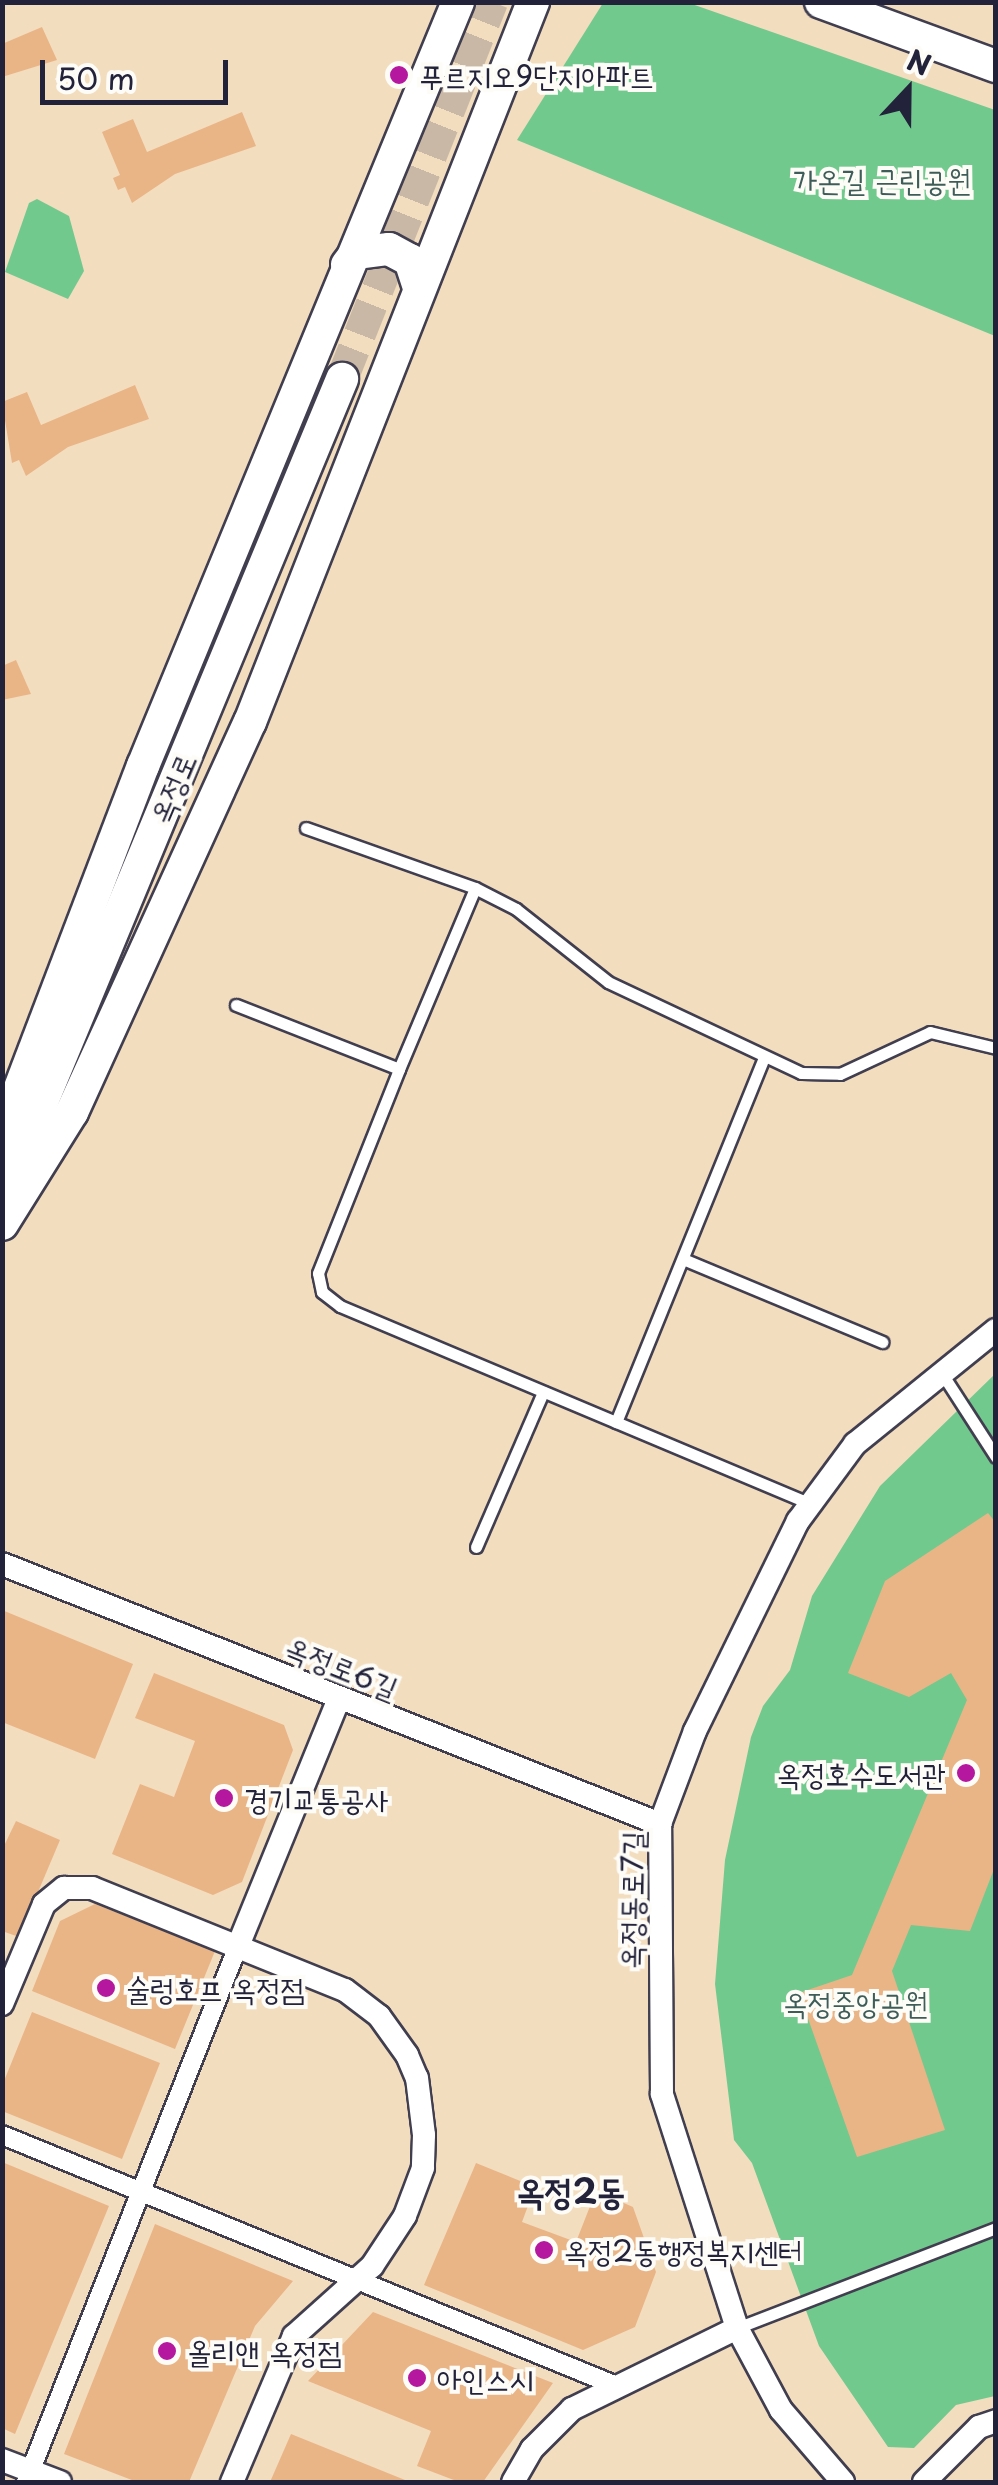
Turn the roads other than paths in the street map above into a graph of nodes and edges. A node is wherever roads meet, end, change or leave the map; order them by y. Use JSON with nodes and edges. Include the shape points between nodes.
{"nodes":[{"id":1,"x":458,"y":2,"type":"edge"},
{"id":2,"x":532,"y":2,"type":"edge"},
{"id":3,"x":821,"y":2,"type":"edge"},
{"id":4,"x":996,"y":66,"type":"edge"},
{"id":5,"x":347,"y":265,"type":"junction"},
{"id":6,"x":419,"y":288,"type":"junction"},
{"id":7,"x":342,"y":379,"type":"tunnel mouth"},
{"id":8,"x":306,"y":828,"type":"dead end"},
{"id":9,"x":475,"y":888,"type":"junction"},
{"id":10,"x":236,"y":1005,"type":"dead end"},
{"id":11,"x":996,"y":1048,"type":"edge"},
{"id":12,"x":764,"y":1058,"type":"junction"},
{"id":13,"x":400,"y":1069,"type":"junction"},
{"id":14,"x":2,"y":1134,"type":"edge"},
{"id":15,"x":2,"y":1198,"type":"edge"},
{"id":16,"x":2,"y":1224,"type":"edge"},
{"id":17,"x":683,"y":1259,"type":"junction"},
{"id":18,"x":996,"y":1330,"type":"edge"},
{"id":19,"x":882,"y":1342,"type":"dead end"},
{"id":20,"x":940,"y":1371,"type":"junction"},
{"id":21,"x":543,"y":1392,"type":"junction"},
{"id":22,"x":616,"y":1422,"type":"junction"},
{"id":23,"x":996,"y":1457,"type":"edge"},
{"id":24,"x":811,"y":1504,"type":"junction"},
{"id":25,"x":476,"y":1546,"type":"dead end"},
{"id":26,"x":2,"y":1564,"type":"edge"},
{"id":27,"x":338,"y":1698,"type":"junction"},
{"id":28,"x":660,"y":1824,"type":"junction"},
{"id":29,"x":238,"y":1946,"type":"junction"},
{"id":30,"x":2,"y":2004,"type":"edge"},
{"id":31,"x":2,"y":2135,"type":"edge"},
{"id":32,"x":138,"y":2191,"type":"junction"},
{"id":33,"x":996,"y":2228,"type":"edge"},
{"id":34,"x":354,"y":2281,"type":"junction"},
{"id":35,"x":737,"y":2328,"type":"junction"},
{"id":36,"x":612,"y":2384,"type":"junction"},
{"id":37,"x":996,"y":2421,"type":"edge"},
{"id":38,"x":2,"y":2460,"type":"edge"},
{"id":39,"x":29,"y":2477,"type":"edge"},
{"id":40,"x":60,"y":2482,"type":"edge"},
{"id":41,"x":232,"y":2482,"type":"edge"},
{"id":42,"x":513,"y":2482,"type":"edge"},
{"id":43,"x":842,"y":2482,"type":"edge"},
{"id":44,"x":924,"y":2482,"type":"edge"}],
"edges":[{"from":1,"to":5,"type":"main road"},
{"from":2,"to":6,"type":"main road"},
{"from":3,"to":4,"type":"main road"},
{"from":5,"to":6,"type":"main road","via":[[356,252],[389,249],[410,260]]},
{"from":5,"to":14,"type":"main road","via":[[142,766]]},
{"from":6,"to":16,"type":"main road","via":[[250,722],[72,1112]]},
{"from":7,"to":15,"type":"main road","name":"옥정로"},
{"from":8,"to":9,"type":"lane"},
{"from":9,"to":12,"type":"lane","via":[[516,909],[608,982]]},
{"from":9,"to":13,"type":"lane"},
{"from":10,"to":13,"type":"lane"},
{"from":11,"to":12,"type":"lane","via":[[930,1032],[840,1074],[820,1076]]},
{"from":12,"to":17,"type":"lane"},
{"from":13,"to":21,"type":"lane","via":[[317,1283],[340,1306]]},
{"from":17,"to":19,"type":"lane"},
{"from":17,"to":22,"type":"lane"},
{"from":18,"to":20,"type":"street","name":"옥정동로7길"},
{"from":20,"to":23,"type":"lane"},
{"from":20,"to":24,"type":"street","name":"옥정동로7길","via":[[856,1444]]},
{"from":21,"to":22,"type":"lane"},
{"from":21,"to":25,"type":"lane"},
{"from":22,"to":24,"type":"lane"},
{"from":24,"to":28,"type":"street","name":"옥정동로7길","via":[[751,1610]]},
{"from":26,"to":27,"type":"street","name":"옥정로6길"},
{"from":27,"to":28,"type":"street","name":"옥정로6길"},
{"from":27,"to":29,"type":"street"},
{"from":28,"to":35,"type":"street","name":"옥정동로7길","via":[[662,2094]]},
{"from":29,"to":30,"type":"street","via":[[92,1888],[64,1888],[44,1904]]},
{"from":29,"to":32,"type":"street"},
{"from":29,"to":34,"type":"street","via":[[345,1990],[379,2016],[417,2078],[424,2135],[417,2186],[380,2255]]},
{"from":31,"to":32,"type":"street"},
{"from":32,"to":34,"type":"street"},
{"from":32,"to":39,"type":"street"},
{"from":33,"to":35,"type":"lane"},
{"from":34,"to":36,"type":"street"},
{"from":34,"to":41,"type":"street","via":[[294,2336]]},
{"from":35,"to":36,"type":"street"},
{"from":35,"to":43,"type":"street","name":"옥정동로7길","via":[[782,2410]]},
{"from":36,"to":42,"type":"street","via":[[572,2409],[532,2449]]},
{"from":37,"to":44,"type":"street","via":[[980,2427]]},
{"from":38,"to":39,"type":"street"},
{"from":39,"to":40,"type":"street"}]}
